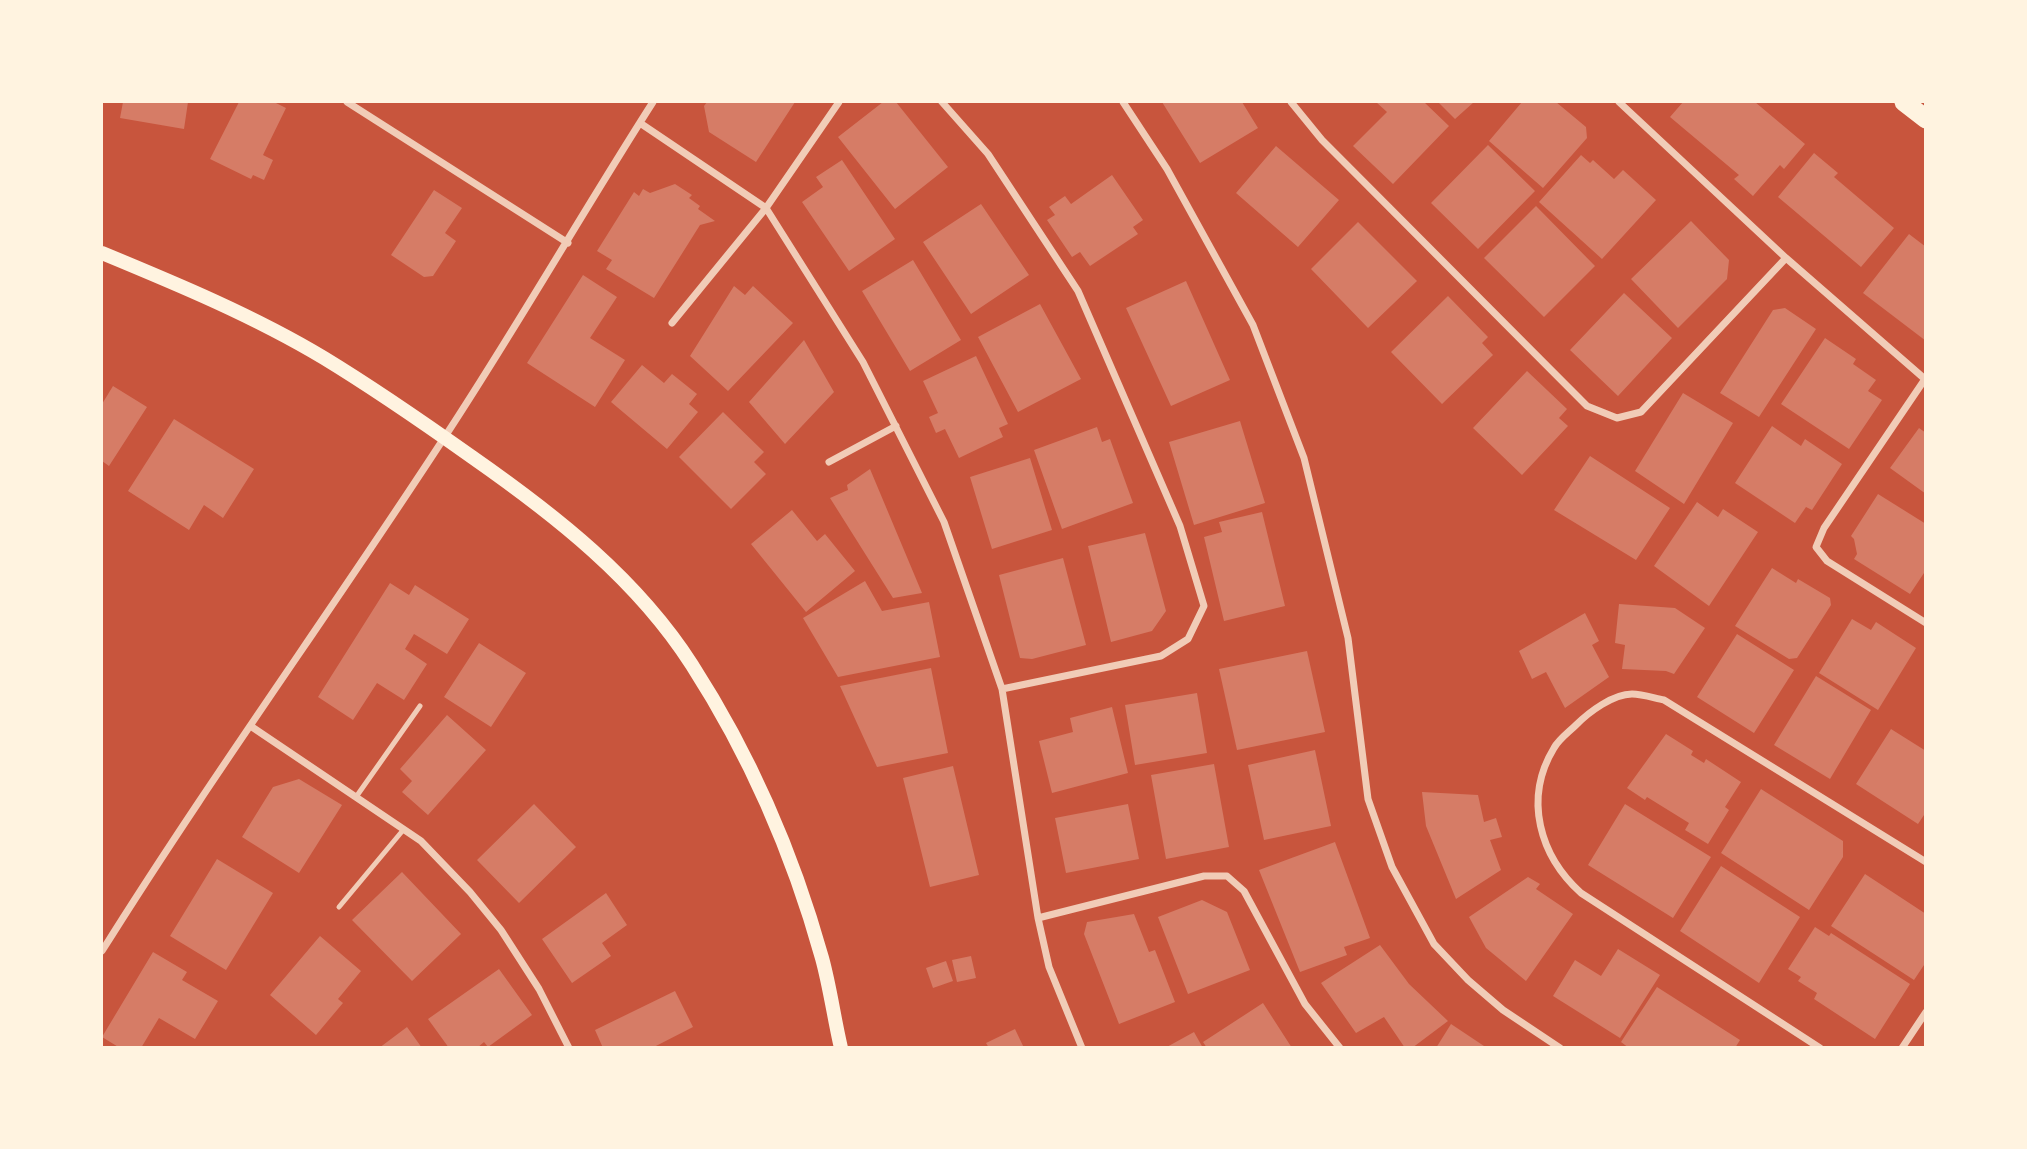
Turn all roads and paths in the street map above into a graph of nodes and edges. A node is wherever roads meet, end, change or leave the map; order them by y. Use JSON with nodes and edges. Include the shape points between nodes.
{"nodes":[{"id":1,"x":347,"y":102,"type":"edge"},
{"id":2,"x":653,"y":102,"type":"edge"},
{"id":3,"x":839,"y":102,"type":"edge"},
{"id":4,"x":942,"y":102,"type":"edge"},
{"id":5,"x":1123,"y":102,"type":"edge"},
{"id":6,"x":1291,"y":102,"type":"edge"},
{"id":7,"x":1619,"y":102,"type":"edge"},
{"id":8,"x":1903,"y":102,"type":"edge"},
{"id":9,"x":1926,"y":119,"type":"edge"},
{"id":10,"x":639,"y":123,"type":"junction"},
{"id":11,"x":766,"y":208,"type":"junction"},
{"id":12,"x":568,"y":243,"type":"junction"},
{"id":13,"x":102,"y":253,"type":"edge"},
{"id":14,"x":1786,"y":258,"type":"junction"},
{"id":15,"x":673,"y":323,"type":"dead end"},
{"id":16,"x":1925,"y":379,"type":"edge"},
{"id":17,"x":896,"y":426,"type":"junction"},
{"id":18,"x":444,"y":438,"type":"junction"},
{"id":19,"x":829,"y":462,"type":"dead end"},
{"id":20,"x":1926,"y":623,"type":"edge"},
{"id":21,"x":1002,"y":689,"type":"junction"},
{"id":22,"x":420,"y":706,"type":"dead end"},
{"id":23,"x":252,"y":727,"type":"junction"},
{"id":24,"x":356,"y":797,"type":"junction"},
{"id":25,"x":404,"y":830,"type":"junction"},
{"id":26,"x":1926,"y":862,"type":"edge"},
{"id":27,"x":339,"y":907,"type":"dead end"},
{"id":28,"x":1038,"y":918,"type":"junction"},
{"id":29,"x":102,"y":951,"type":"edge"},
{"id":30,"x":1926,"y":1012,"type":"edge"},
{"id":31,"x":569,"y":1048,"type":"edge"},
{"id":32,"x":841,"y":1048,"type":"edge"},
{"id":33,"x":1082,"y":1048,"type":"edge"},
{"id":34,"x":1340,"y":1048,"type":"edge"},
{"id":35,"x":1560,"y":1048,"type":"edge"},
{"id":36,"x":1819,"y":1048,"type":"edge"},
{"id":37,"x":1902,"y":1048,"type":"edge"}],
"edges":[{"from":1,"to":12,"type":"street"},
{"from":2,"to":10,"type":"street"},
{"from":3,"to":11,"type":"street"},
{"from":4,"to":21,"type":"street","via":[[988,154],[1078,291],[1180,526],[1204,606],[1188,639],[1161,656]]},
{"from":5,"to":35,"type":"street","via":[[1167,169],[1253,325],[1304,458],[1348,638],[1368,799],[1392,867],[1434,944],[1503,1010]]},
{"from":6,"to":14,"type":"street","via":[[1322,140],[1587,406],[1617,418],[1640,412]]},
{"from":7,"to":14,"type":"street"},
{"from":8,"to":9,"type":"highway"},
{"from":10,"to":11,"type":"street"},
{"from":10,"to":12,"type":"street"},
{"from":11,"to":15,"type":"street"},
{"from":11,"to":17,"type":"street","via":[[863,362]]},
{"from":12,"to":18,"type":"street"},
{"from":13,"to":18,"type":"main road","via":[[198,292],[324,358]]},
{"from":14,"to":16,"type":"street"},
{"from":16,"to":20,"type":"street","via":[[1824,528],[1816,547],[1827,561]]},
{"from":17,"to":19,"type":"street"},
{"from":17,"to":21,"type":"street","via":[[944,522]]},
{"from":18,"to":23,"type":"street"},
{"from":18,"to":32,"type":"main road","via":[[561,520],[615,572],[691,663],[752,771],[791,859],[822,959]]},
{"from":21,"to":28,"type":"street"},
{"from":22,"to":24,"type":"lane"},
{"from":23,"to":24,"type":"street"},
{"from":23,"to":29,"type":"street","via":[[182,824]]},
{"from":24,"to":25,"type":"street"},
{"from":25,"to":27,"type":"lane"},
{"from":25,"to":31,"type":"street","via":[[454,875],[501,930]]},
{"from":26,"to":36,"type":"street","via":[[1664,700],[1630,694],[1590,711],[1554,747],[1538,789],[1539,826],[1548,854],[1562,876],[1581,893]]},
{"from":28,"to":33,"type":"street","via":[[1049,967]]},
{"from":28,"to":34,"type":"street","via":[[1204,877],[1227,876],[1244,891],[1305,1004]]},
{"from":30,"to":37,"type":"street"}]}
